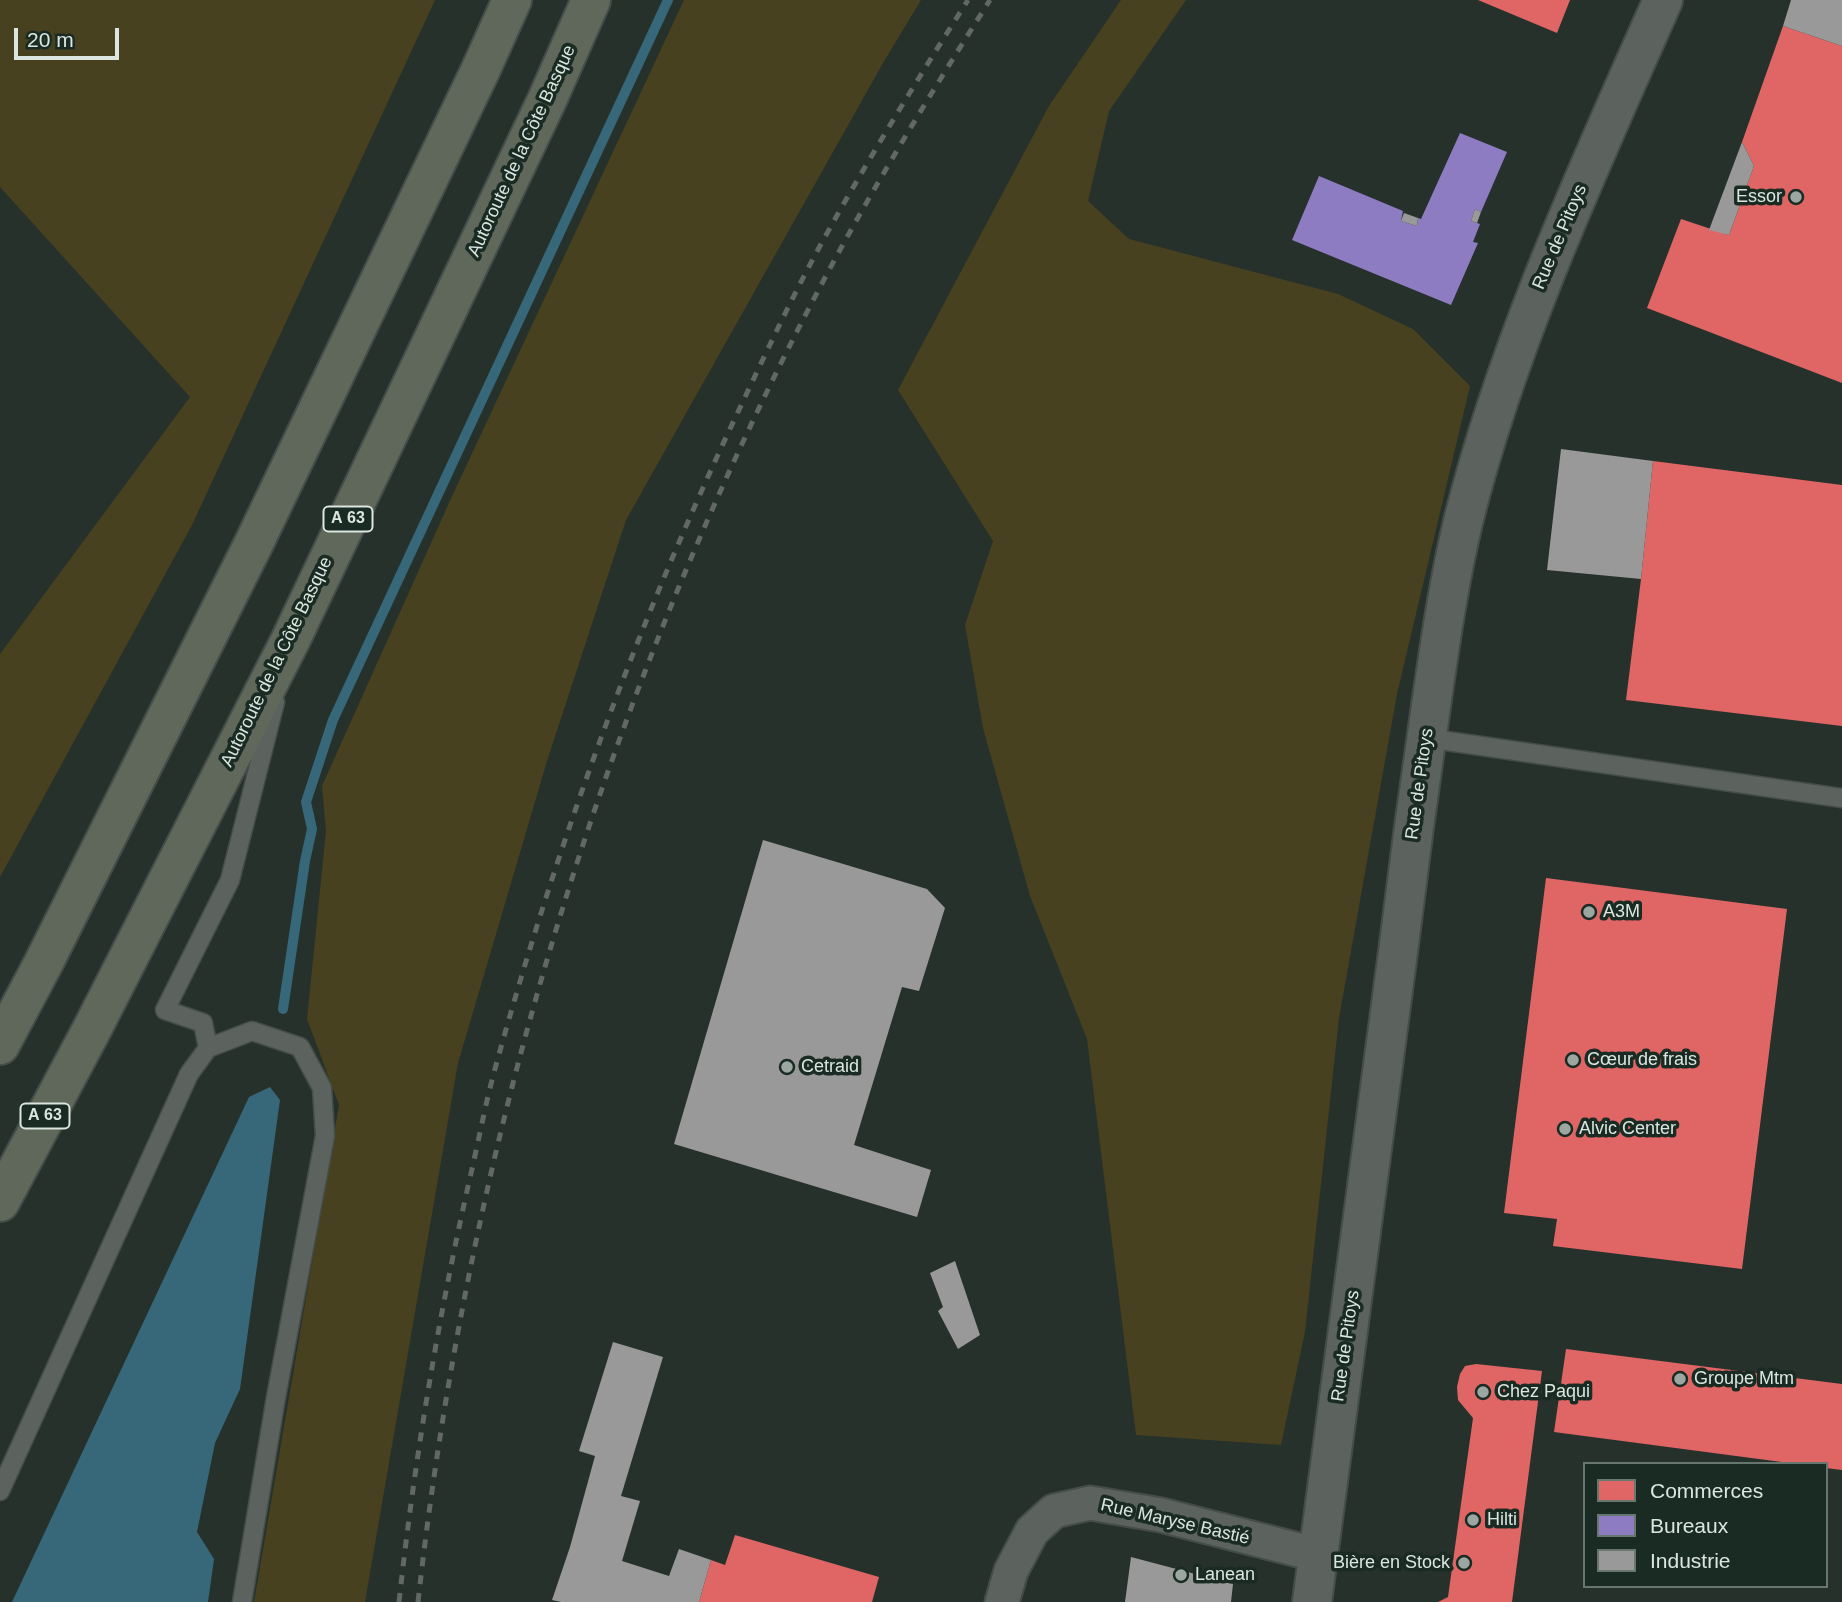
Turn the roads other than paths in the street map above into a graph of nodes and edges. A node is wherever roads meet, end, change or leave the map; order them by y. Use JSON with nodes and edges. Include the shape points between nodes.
{"nodes":[{"id":1,"x":512,"y":0,"type":"edge"},
{"id":2,"x":591,"y":0,"type":"edge"},
{"id":3,"x":1663,"y":0,"type":"edge"},
{"id":4,"x":290,"y":641,"type":"junction"},
{"id":5,"x":1426,"y":738,"type":"junction"},
{"id":6,"x":1842,"y":798,"type":"edge"},
{"id":7,"x":0,"y":1045,"type":"edge"},
{"id":8,"x":208,"y":1048,"type":"junction"},
{"id":9,"x":0,"y":1202,"type":"edge"},
{"id":10,"x":0,"y":1490,"type":"edge"},
{"id":11,"x":1318,"y":1555,"type":"junction"},
{"id":12,"x":242,"y":1602,"type":"edge"},
{"id":13,"x":1002,"y":1602,"type":"edge"},
{"id":14,"x":1312,"y":1602,"type":"edge"}],
"edges":[{"from":1,"to":7,"type":"highway","via":[[254,543]]},
{"from":2,"to":4,"type":"highway","name":"Autoroute de la Côte Basque","number":"A 63"},
{"from":3,"to":5,"type":"street","name":"Rue de Pitoys","via":[[1536,293],[1485,443],[1444,613]]},
{"from":4,"to":8,"type":"lane","via":[[230,880],[165,1010],[203,1023]]},
{"from":4,"to":9,"type":"highway","name":"Autoroute de la Côte Basque","number":"A 63"},
{"from":5,"to":6,"type":"lane"},
{"from":5,"to":11,"type":"street","name":"Rue de Pitoys"},
{"from":8,"to":10,"type":"lane","via":[[189,1074]]},
{"from":8,"to":12,"type":"lane","via":[[252,1031],[300,1046],[322,1088],[326,1136],[275,1397]]},
{"from":11,"to":13,"type":"street","name":"Rue Maryse Bastié","via":[[1161,1515],[1090,1503],[1054,1511],[1032,1531]]},
{"from":11,"to":14,"type":"street","name":"Rue de Pitoys"}]}
